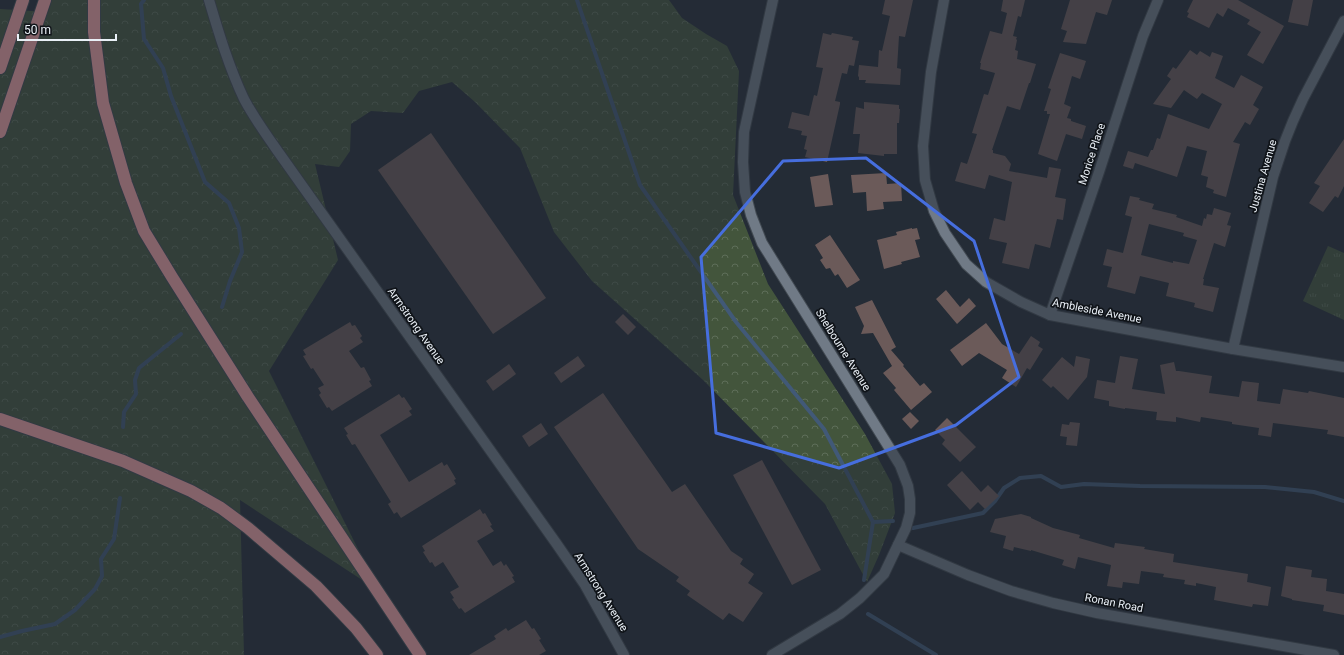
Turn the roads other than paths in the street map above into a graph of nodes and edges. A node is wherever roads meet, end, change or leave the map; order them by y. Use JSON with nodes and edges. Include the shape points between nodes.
{"nodes":[{"id":1,"x":23,"y":0,"type":"edge"},
{"id":2,"x":45,"y":0,"type":"edge"},
{"id":3,"x":94,"y":0,"type":"edge"},
{"id":4,"x":210,"y":0,"type":"edge"},
{"id":5,"x":773,"y":0,"type":"edge"},
{"id":6,"x":944,"y":0,"type":"edge"},
{"id":7,"x":1158,"y":0,"type":"edge"},
{"id":8,"x":1344,"y":21,"type":"edge"},
{"id":9,"x":0,"y":68,"type":"edge"},
{"id":10,"x":0,"y":132,"type":"edge"},
{"id":11,"x":1050,"y":315,"type":"junction"},
{"id":12,"x":1233,"y":349,"type":"junction"},
{"id":13,"x":1344,"y":367,"type":"edge"},
{"id":14,"x":0,"y":419,"type":"edge"},
{"id":15,"x":898,"y":545,"type":"junction"},
{"id":16,"x":778,"y":653,"type":"edge"},
{"id":17,"x":377,"y":655,"type":"edge"},
{"id":18,"x":420,"y":655,"type":"edge"},
{"id":19,"x":624,"y":655,"type":"edge"},
{"id":20,"x":1334,"y":655,"type":"edge"}],
"edges":[{"from":1,"to":9,"type":"highway"},
{"from":2,"to":10,"type":"highway"},
{"from":3,"to":18,"type":"highway","via":[[94,32],[104,103],[126,183],[144,231],[248,397]]},
{"from":4,"to":19,"type":"street","name":"Armstrong Avenue","via":[[220,38],[245,100],[279,153],[556,543],[585,586]]},
{"from":5,"to":15,"type":"street","name":"Shelbourne Avenue","via":[[744,132],[745,192],[762,243],[900,465],[908,486],[910,513]]},
{"from":6,"to":11,"type":"street","name":"Ambleside Avenue","via":[[931,72],[923,146],[925,180],[934,211],[944,233],[966,264],[986,282]]},
{"from":7,"to":11,"type":"street","name":"Morice Place","via":[[1143,36]]},
{"from":8,"to":12,"type":"street","name":"Justina Avenue","via":[[1303,98],[1285,141],[1273,177]]},
{"from":11,"to":12,"type":"street","name":"Ambleside Avenue"},
{"from":12,"to":13,"type":"street","name":"Ambleside Avenue"},
{"from":14,"to":17,"type":"highway","via":[[123,461],[191,491],[221,508],[316,586],[356,628]]},
{"from":15,"to":16,"type":"street","name":"Shelbourne Avenue","via":[[884,574],[860,598],[840,614]]},
{"from":15,"to":20,"type":"street","name":"Ronan Road","via":[[968,575],[1052,603]]}]}
